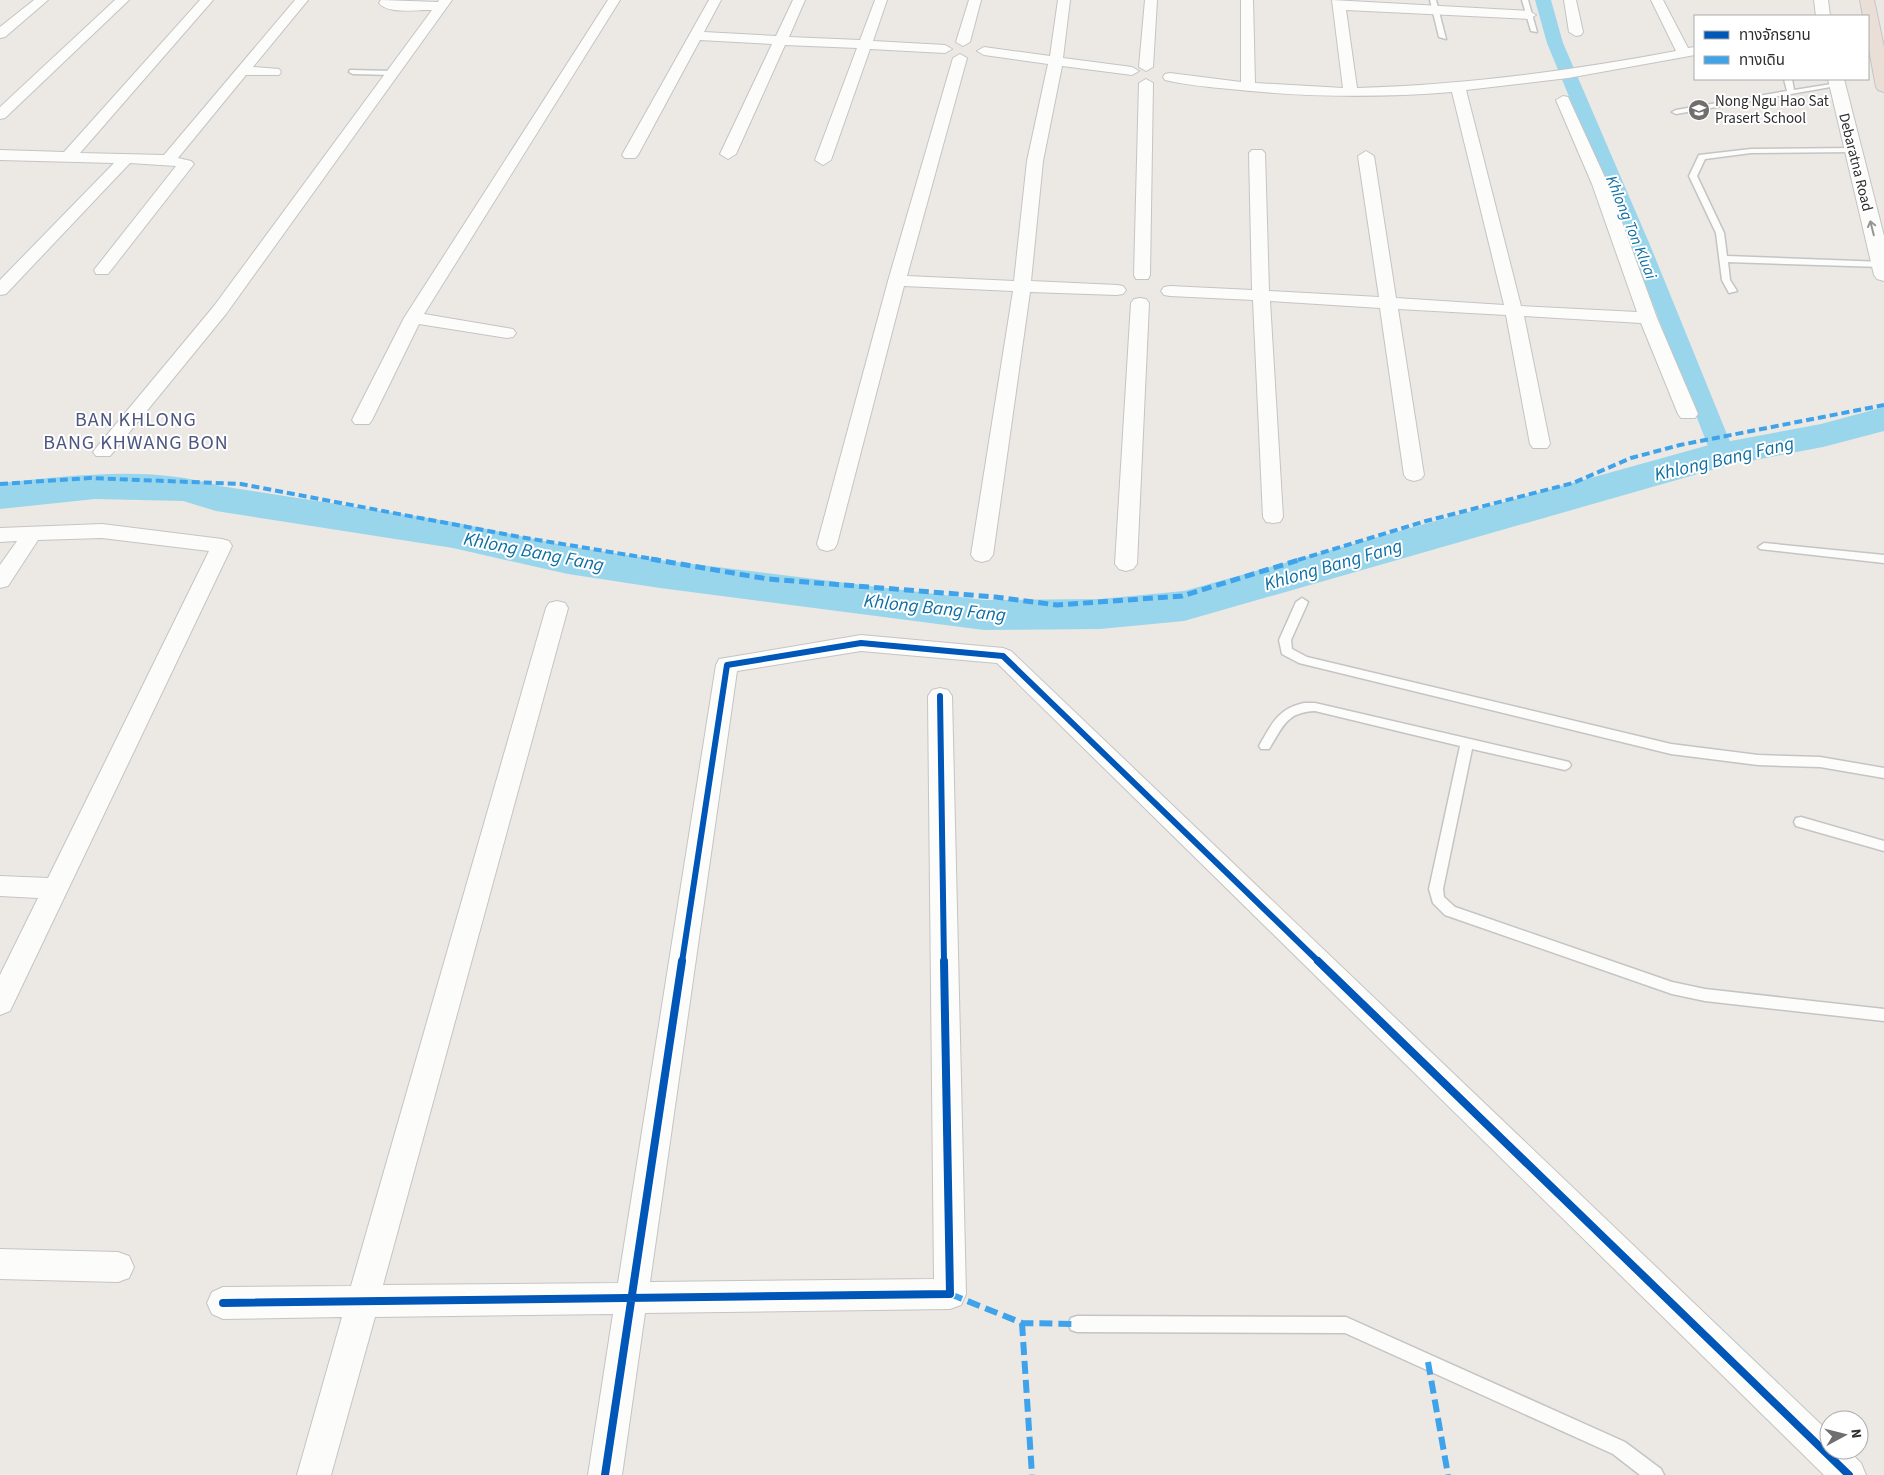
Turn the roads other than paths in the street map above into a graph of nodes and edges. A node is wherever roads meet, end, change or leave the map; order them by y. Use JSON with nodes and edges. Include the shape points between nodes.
{"nodes":[{"id":1,"x":42,"y":0,"type":"edge"},
{"id":2,"x":122,"y":0,"type":"edge"},
{"id":3,"x":206,"y":0,"type":"edge"},
{"id":4,"x":302,"y":0,"type":"edge"},
{"id":5,"x":387,"y":0,"type":"edge"},
{"id":6,"x":614,"y":0,"type":"edge"},
{"id":7,"x":715,"y":0,"type":"edge"},
{"id":8,"x":799,"y":0,"type":"edge"},
{"id":9,"x":881,"y":0,"type":"edge"},
{"id":10,"x":975,"y":0,"type":"edge"},
{"id":11,"x":1064,"y":0,"type":"edge"},
{"id":12,"x":1151,"y":0,"type":"edge"},
{"id":13,"x":1247,"y":0,"type":"edge"},
{"id":14,"x":1525,"y":0,"type":"edge"},
{"id":15,"x":1570,"y":0,"type":"edge"},
{"id":16,"x":1657,"y":0,"type":"edge"},
{"id":17,"x":1821,"y":0,"type":"edge"},
{"id":18,"x":1867,"y":0,"type":"edge"},
{"id":19,"x":444,"y":3,"type":"edge"},
{"id":20,"x":1339,"y":3,"type":"edge"},
{"id":21,"x":1434,"y":6,"type":"edge"},
{"id":22,"x":1529,"y":15,"type":"junction"},
{"id":23,"x":1823,"y":15,"type":"edge"},
{"id":24,"x":1535,"y":31,"type":"dead end"},
{"id":25,"x":1576,"y":32,"type":"dead end"},
{"id":26,"x":0,"y":34,"type":"edge"},
{"id":27,"x":695,"y":36,"type":"junction"},
{"id":28,"x":1442,"y":36,"type":"dead end"},
{"id":29,"x":781,"y":39,"type":"junction"},
{"id":30,"x":865,"y":44,"type":"junction"},
{"id":31,"x":961,"y":50,"type":"junction"},
{"id":32,"x":1689,"y":52,"type":"edge"},
{"id":33,"x":1056,"y":61,"type":"junction"},
{"id":34,"x":1146,"y":67,"type":"junction"},
{"id":35,"x":242,"y":71,"type":"junction"},
{"id":36,"x":274,"y":72,"type":"dead end"},
{"id":37,"x":353,"y":72,"type":"dead end"},
{"id":38,"x":1132,"y":72,"type":"junction"},
{"id":39,"x":392,"y":73,"type":"junction"},
{"id":40,"x":1170,"y":77,"type":"junction"},
{"id":41,"x":1788,"y":80,"type":"edge"},
{"id":42,"x":1837,"y":82,"type":"edge"},
{"id":43,"x":1146,"y":83,"type":"junction"},
{"id":44,"x":1248,"y":87,"type":"junction"},
{"id":45,"x":1458,"y":87,"type":"junction"},
{"id":46,"x":1884,"y":87,"type":"edge"},
{"id":47,"x":1352,"y":92,"type":"junction"},
{"id":48,"x":1791,"y":92,"type":"junction"},
{"id":49,"x":1563,"y":100,"type":"dead end"},
{"id":50,"x":1676,"y":112,"type":"dead end"},
{"id":51,"x":0,"y":115,"type":"edge"},
{"id":52,"x":1853,"y":150,"type":"junction"},
{"id":53,"x":1257,"y":153,"type":"dead end"},
{"id":54,"x":728,"y":154,"type":"dead end"},
{"id":55,"x":0,"y":155,"type":"edge"},
{"id":56,"x":630,"y":155,"type":"dead end"},
{"id":57,"x":1366,"y":156,"type":"dead end"},
{"id":58,"x":68,"y":157,"type":"junction"},
{"id":59,"x":125,"y":160,"type":"junction"},
{"id":60,"x":168,"y":160,"type":"junction"},
{"id":61,"x":823,"y":160,"type":"dead end"},
{"id":62,"x":1723,"y":259,"type":"junction"},
{"id":63,"x":1883,"y":269,"type":"edge"},
{"id":64,"x":102,"y":270,"type":"dead end"},
{"id":65,"x":1142,"y":275,"type":"junction"},
{"id":66,"x":897,"y":280,"type":"junction"},
{"id":67,"x":1022,"y":286,"type":"junction"},
{"id":68,"x":0,"y":290,"type":"edge"},
{"id":69,"x":1117,"y":290,"type":"junction"},
{"id":70,"x":1170,"y":291,"type":"junction"},
{"id":71,"x":1732,"y":291,"type":"dead end"},
{"id":72,"x":1261,"y":295,"type":"junction"},
{"id":73,"x":1388,"y":301,"type":"junction"},
{"id":74,"x":1140,"y":303,"type":"junction"},
{"id":75,"x":1514,"y":311,"type":"junction"},
{"id":76,"x":413,"y":318,"type":"junction"},
{"id":77,"x":1648,"y":318,"type":"junction"},
{"id":78,"x":507,"y":333,"type":"dead end"},
{"id":79,"x":1688,"y":414,"type":"dead end"},
{"id":80,"x":362,"y":420,"type":"dead end"},
{"id":81,"x":1540,"y":444,"type":"dead end"},
{"id":82,"x":103,"y":452,"type":"dead end"},
{"id":83,"x":1414,"y":475,"type":"dead end"},
{"id":84,"x":1273,"y":517,"type":"dead end"},
{"id":85,"x":32,"y":534,"type":"junction"},
{"id":86,"x":0,"y":535,"type":"edge"},
{"id":87,"x":827,"y":544,"type":"dead end"},
{"id":88,"x":1764,"y":547,"type":"dead end"},
{"id":89,"x":982,"y":555,"type":"dead end"},
{"id":90,"x":1884,"y":559,"type":"edge"},
{"id":91,"x":1126,"y":564,"type":"dead end"},
{"id":92,"x":0,"y":582,"type":"edge"},
{"id":93,"x":1302,"y":602,"type":"dead end"},
{"id":94,"x":557,"y":608,"type":"dead end"},
{"id":95,"x":940,"y":696,"type":"dead end"},
{"id":96,"x":1467,"y":743,"type":"junction"},
{"id":97,"x":1265,"y":746,"type":"dead end"},
{"id":98,"x":1565,"y":765,"type":"dead end"},
{"id":99,"x":1884,"y":773,"type":"edge"},
{"id":100,"x":1801,"y":822,"type":"dead end"},
{"id":101,"x":1884,"y":846,"type":"edge"},
{"id":102,"x":0,"y":886,"type":"edge"},
{"id":103,"x":56,"y":888,"type":"junction"},
{"id":104,"x":0,"y":1003,"type":"edge"},
{"id":105,"x":1884,"y":1015,"type":"edge"},
{"id":106,"x":0,"y":1264,"type":"edge"},
{"id":107,"x":118,"y":1268,"type":"dead end"},
{"id":108,"x":631,"y":1298,"type":"junction"},
{"id":109,"x":363,"y":1301,"type":"junction"},
{"id":110,"x":224,"y":1303,"type":"dead end"},
{"id":111,"x":1077,"y":1324,"type":"dead end"},
{"id":112,"x":314,"y":1475,"type":"edge"},
{"id":113,"x":605,"y":1475,"type":"edge"},
{"id":114,"x":1655,"y":1475,"type":"edge"},
{"id":115,"x":1849,"y":1475,"type":"edge"}],
"edges":[{"from":1,"to":26,"type":"street"},
{"from":2,"to":51,"type":"street"},
{"from":3,"to":58,"type":"street"},
{"from":4,"to":35,"type":"street"},
{"from":5,"to":19,"type":"street","via":[[385,3],[388,5]]},
{"from":6,"to":76,"type":"street"},
{"from":7,"to":27,"type":"street"},
{"from":8,"to":29,"type":"street"},
{"from":9,"to":30,"type":"street"},
{"from":10,"to":31,"type":"street"},
{"from":11,"to":33,"type":"street"},
{"from":12,"to":34,"type":"street"},
{"from":13,"to":44,"type":"street"},
{"from":14,"to":22,"type":"lane"},
{"from":15,"to":25,"type":"street"},
{"from":16,"to":32,"type":"street"},
{"from":17,"to":23,"type":"main road"},
{"from":18,"to":46,"type":"highway"},
{"from":19,"to":39,"type":"street"},
{"from":20,"to":21,"type":"street"},
{"from":20,"to":47,"type":"street"},
{"from":21,"to":22,"type":"street"},
{"from":21,"to":28,"type":"lane"},
{"from":22,"to":24,"type":"lane"},
{"from":27,"to":29,"type":"street"},
{"from":27,"to":56,"type":"street"},
{"from":29,"to":30,"type":"street"},
{"from":29,"to":54,"type":"street"},
{"from":30,"to":31,"type":"street","via":[[945,49],[951,44]]},
{"from":30,"to":61,"type":"street"},
{"from":31,"to":33,"type":"street","via":[[975,44],[984,51]]},
{"from":31,"to":66,"type":"street"},
{"from":32,"to":45,"type":"street"},
{"from":33,"to":38,"type":"street"},
{"from":33,"to":67,"type":"street","via":[[1036,161]]},
{"from":34,"to":38,"type":"street"},
{"from":34,"to":40,"type":"street","via":[[1164,69]]},
{"from":35,"to":36,"type":"street"},
{"from":35,"to":60,"type":"street"},
{"from":37,"to":39,"type":"lane"},
{"from":38,"to":43,"type":"street","via":[[1135,80]]},
{"from":39,"to":82,"type":"street","via":[[220,310]]},
{"from":40,"to":43,"type":"street","via":[[1159,83]]},
{"from":40,"to":44,"type":"street"},
{"from":41,"to":48,"type":"lane"},
{"from":42,"to":48,"type":"lane"},
{"from":42,"to":52,"type":"main road","name":"Debaratna Road"},
{"from":43,"to":65,"type":"street"},
{"from":44,"to":47,"type":"street"},
{"from":45,"to":47,"type":"street"},
{"from":45,"to":75,"type":"street"},
{"from":48,"to":50,"type":"lane"},
{"from":49,"to":77,"type":"street","via":[[1600,184]]},
{"from":52,"to":62,"type":"lane","via":[[1751,151],[1702,157],[1693,176],[1720,233]]},
{"from":63,"to":52,"type":"main road","name":"Debaratna Road","one_way":true},
{"from":53,"to":72,"type":"street"},
{"from":55,"to":58,"type":"street"},
{"from":57,"to":73,"type":"street"},
{"from":58,"to":59,"type":"street"},
{"from":59,"to":60,"type":"street"},
{"from":59,"to":68,"type":"street"},
{"from":60,"to":64,"type":"street","via":[[186,166]]},
{"from":62,"to":63,"type":"lane"},
{"from":62,"to":71,"type":"lane","via":[[1726,280]]},
{"from":65,"to":69,"type":"street","via":[[1120,281]]},
{"from":65,"to":70,"type":"street","via":[[1158,279],[1169,286]]},
{"from":66,"to":67,"type":"street"},
{"from":66,"to":87,"type":"street"},
{"from":67,"to":69,"type":"street"},
{"from":67,"to":89,"type":"street"},
{"from":69,"to":74,"type":"street","via":[[1125,298]]},
{"from":70,"to":72,"type":"street"},
{"from":70,"to":74,"type":"street","via":[[1157,302]]},
{"from":72,"to":73,"type":"street"},
{"from":72,"to":84,"type":"street"},
{"from":73,"to":75,"type":"street"},
{"from":73,"to":83,"type":"street"},
{"from":74,"to":91,"type":"street"},
{"from":75,"to":77,"type":"street"},
{"from":75,"to":81,"type":"street"},
{"from":76,"to":78,"type":"street"},
{"from":76,"to":80,"type":"street"},
{"from":77,"to":79,"type":"street"},
{"from":85,"to":86,"type":"street"},
{"from":85,"to":92,"type":"street"},
{"from":85,"to":103,"type":"street","via":[[102,532],[222,546]]},
{"from":88,"to":90,"type":"lane"},
{"from":93,"to":99,"type":"lane","via":[[1285,640],[1286,651],[1303,660],[1672,749],[1758,760],[1820,762]]},
{"from":94,"to":109,"type":"street"},
{"from":95,"to":108,"type":"street","via":[[950,1294]]},
{"from":96,"to":97,"type":"lane","via":[[1300,706],[1287,712]]},
{"from":96,"to":98,"type":"lane"},
{"from":96,"to":105,"type":"lane","via":[[1436,889],[1438,899],[1450,911],[1672,988]]},
{"from":100,"to":101,"type":"lane"},
{"from":102,"to":103,"type":"street"},
{"from":103,"to":104,"type":"street"},
{"from":106,"to":107,"type":"street"},
{"from":108,"to":109,"type":"street"},
{"from":108,"to":113,"type":"street"},
{"from":108,"to":115,"type":"street","via":[[727,665],[861,643],[1003,656]]},
{"from":109,"to":110,"type":"street"},
{"from":109,"to":112,"type":"street"},
{"from":111,"to":114,"type":"lane","via":[[1346,1325],[1619,1448]]}]}
